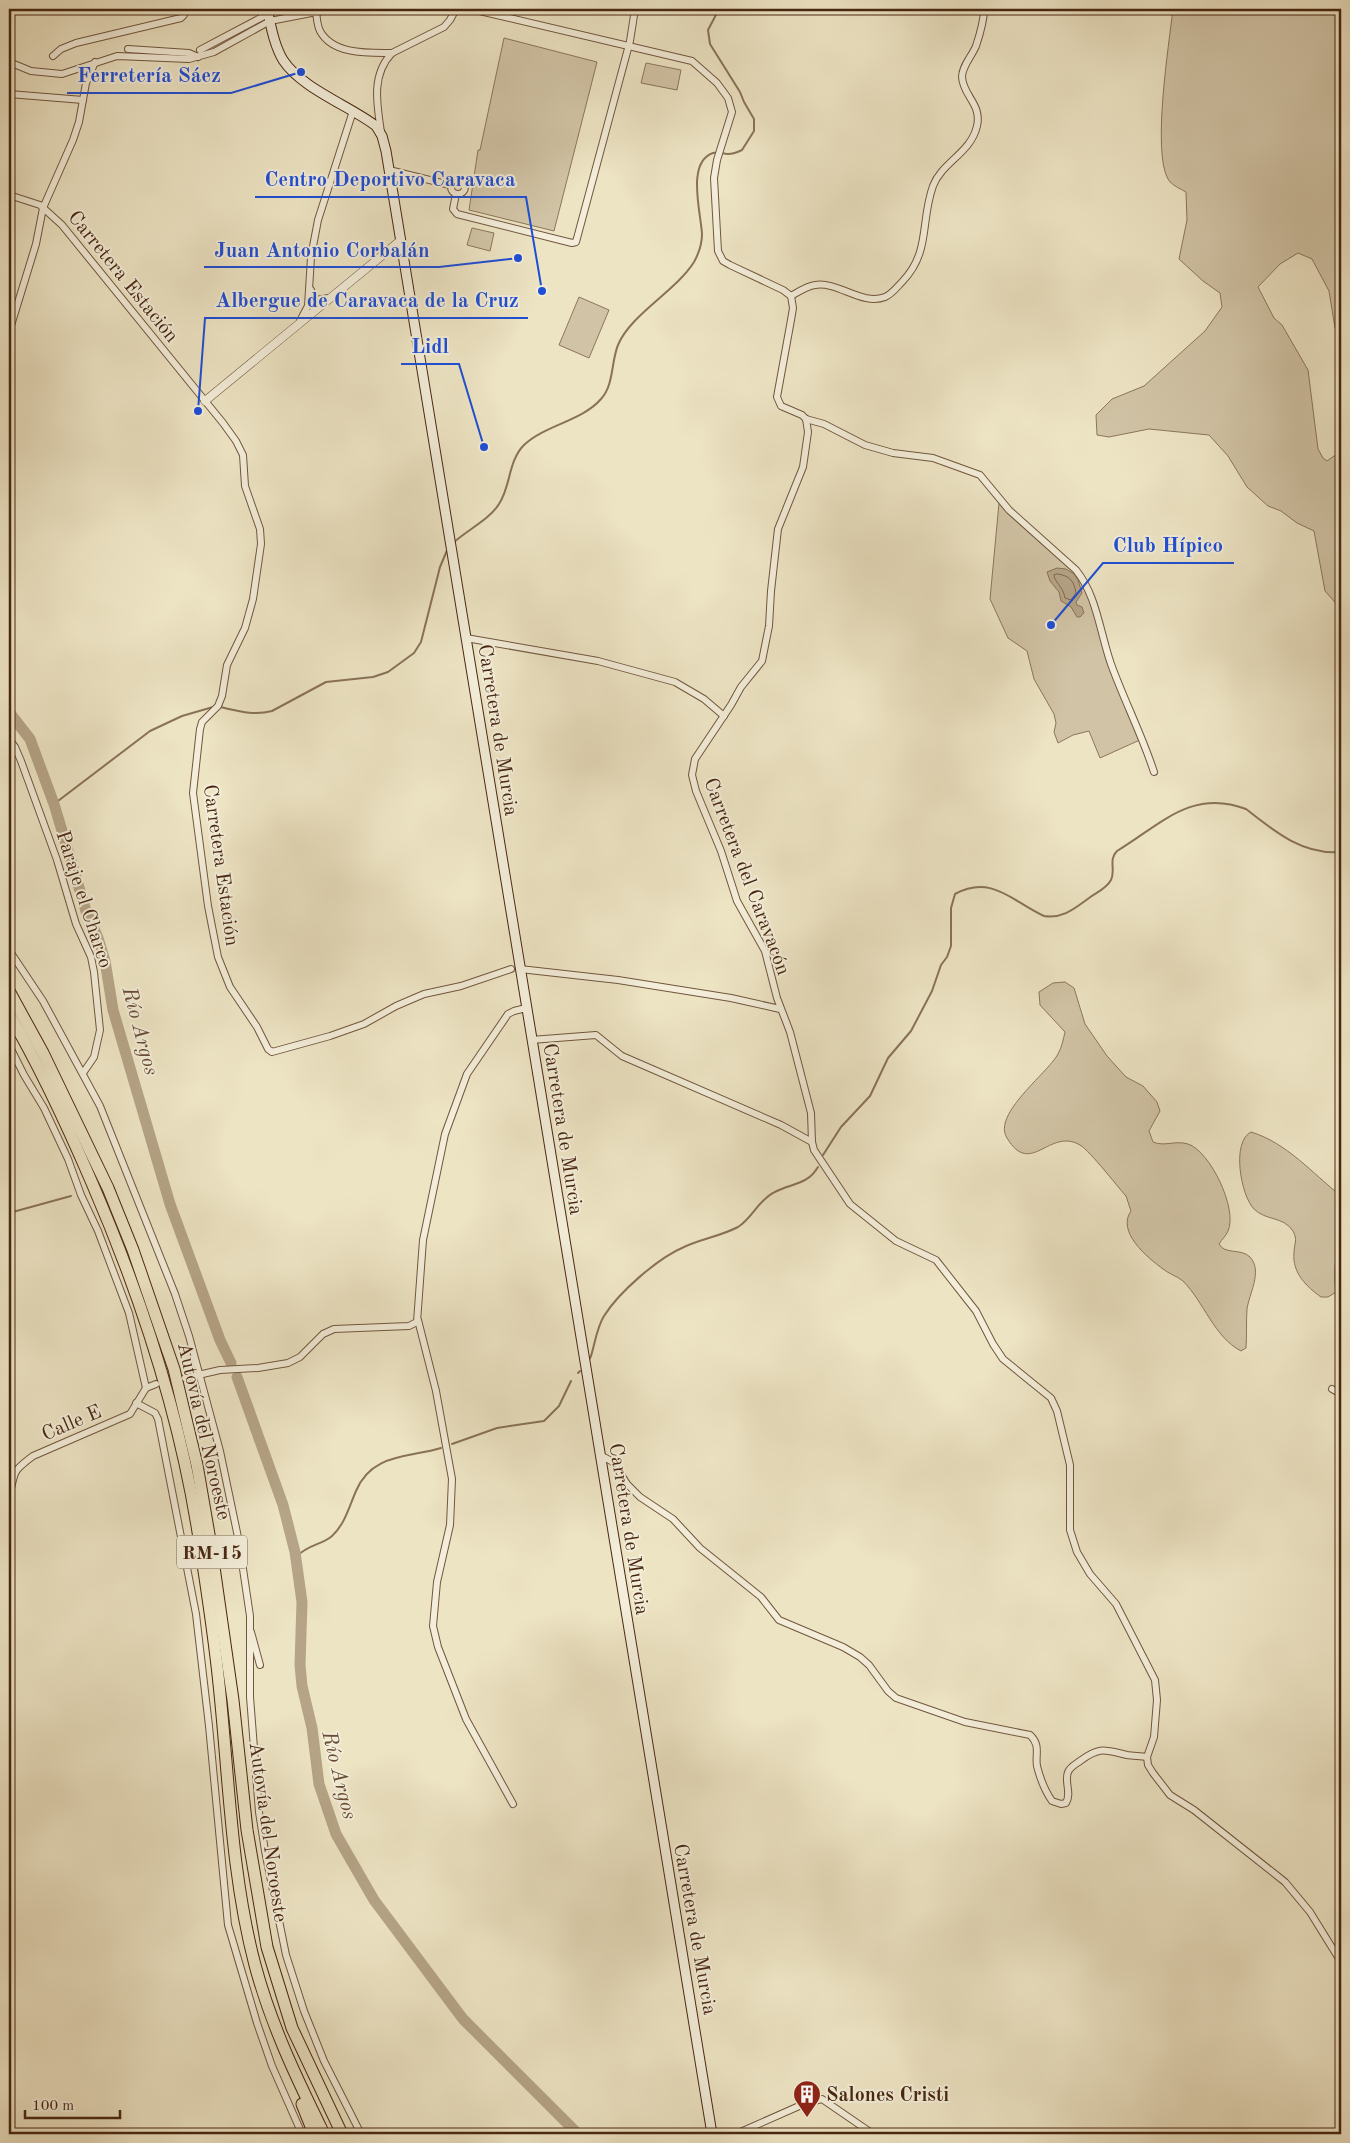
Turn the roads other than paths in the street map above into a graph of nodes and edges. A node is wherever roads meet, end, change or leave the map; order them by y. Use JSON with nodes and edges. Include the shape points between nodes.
{"nodes":[{"id":1,"x":18,"y":9,"type":"edge"},
{"id":2,"x":43,"y":9,"type":"edge"},
{"id":3,"x":183,"y":9,"type":"edge"},
{"id":4,"x":332,"y":9,"type":"edge"},
{"id":5,"x":456,"y":9,"type":"edge"},
{"id":6,"x":472,"y":9,"type":"edge"},
{"id":7,"x":635,"y":9,"type":"edge"},
{"id":8,"x":984,"y":9,"type":"edge"},
{"id":9,"x":300,"y":12,"type":"edge"},
{"id":10,"x":316,"y":12,"type":"junction"},
{"id":11,"x":268,"y":14,"type":"edge"},
{"id":12,"x":627,"y":46,"type":"junction"},
{"id":13,"x":128,"y":49,"type":"dead end"},
{"id":14,"x":200,"y":50,"type":"dead end"},
{"id":15,"x":392,"y":53,"type":"junction"},
{"id":16,"x":53,"y":56,"type":"dead end"},
{"id":17,"x":198,"y":57,"type":"junction"},
{"id":18,"x":94,"y":62,"type":"junction"},
{"id":19,"x":10,"y":63,"type":"edge"},
{"id":20,"x":9,"y":94,"type":"edge"},
{"id":21,"x":83,"y":100,"type":"junction"},
{"id":22,"x":353,"y":111,"type":"junction"},
{"id":23,"x":378,"y":112,"type":"junction"},
{"id":24,"x":367,"y":120,"type":"junction"},
{"id":25,"x":381,"y":133,"type":"junction"},
{"id":26,"x":389,"y":170,"type":"junction"},
{"id":27,"x":450,"y":185,"type":"junction"},
{"id":28,"x":456,"y":194,"type":"junction"},
{"id":29,"x":9,"y":195,"type":"edge"},
{"id":30,"x":43,"y":208,"type":"junction"},
{"id":31,"x":401,"y":240,"type":"junction"},
{"id":32,"x":310,"y":284,"type":"junction"},
{"id":33,"x":791,"y":296,"type":"junction"},
{"id":34,"x":332,"y":297,"type":"junction"},
{"id":35,"x":296,"y":326,"type":"junction"},
{"id":36,"x":9,"y":332,"type":"edge"},
{"id":37,"x":205,"y":401,"type":"junction"},
{"id":38,"x":806,"y":419,"type":"junction"},
{"id":39,"x":466,"y":638,"type":"junction"},
{"id":40,"x":724,"y":716,"type":"junction"},
{"id":41,"x":9,"y":739,"type":"edge"},
{"id":42,"x":1154,"y":772,"type":"dead end"},
{"id":43,"x":9,"y":950,"type":"edge"},
{"id":44,"x":515,"y":969,"type":"junction"},
{"id":45,"x":9,"y":991,"type":"edge"},
{"id":46,"x":526,"y":1008,"type":"junction"},
{"id":47,"x":780,"y":1010,"type":"junction"},
{"id":48,"x":9,"y":1014,"type":"edge"},
{"id":49,"x":531,"y":1040,"type":"junction"},
{"id":50,"x":9,"y":1045,"type":"edge"},
{"id":51,"x":83,"y":1073,"type":"junction"},
{"id":52,"x":812,"y":1142,"type":"junction"},
{"id":53,"x":418,"y":1320,"type":"junction"},
{"id":54,"x":200,"y":1374,"type":"junction"},
{"id":55,"x":185,"y":1378,"type":"dead end"},
{"id":56,"x":156,"y":1384,"type":"dead end"},
{"id":57,"x":146,"y":1388,"type":"junction"},
{"id":58,"x":1332,"y":1389,"type":"dead end"},
{"id":59,"x":1341,"y":1394,"type":"edge"},
{"id":60,"x":136,"y":1403,"type":"junction"},
{"id":61,"x":600,"y":1455,"type":"junction"},
{"id":62,"x":9,"y":1496,"type":"edge"},
{"id":63,"x":250,"y":1629,"type":"junction"},
{"id":64,"x":260,"y":1665,"type":"dead end"},
{"id":65,"x":1147,"y":1757,"type":"junction"},
{"id":66,"x":513,"y":1804,"type":"dead end"},
{"id":67,"x":1341,"y":1962,"type":"edge"},
{"id":68,"x":281,"y":2045,"type":"junction"},
{"id":69,"x":302,"y":2134,"type":"edge"},
{"id":70,"x":314,"y":2134,"type":"edge"},
{"id":71,"x":324,"y":2134,"type":"edge"},
{"id":72,"x":342,"y":2134,"type":"edge"},
{"id":73,"x":361,"y":2134,"type":"edge"},
{"id":74,"x":712,"y":2134,"type":"edge"},
{"id":75,"x":736,"y":2134,"type":"edge"},
{"id":76,"x":873,"y":2134,"type":"edge"}],
"edges":[{"from":1,"to":2,"type":"street"},
{"from":3,"to":16,"type":"street","via":[[181,18],[76,43]]},
{"from":4,"to":10,"type":"street"},
{"from":5,"to":15,"type":"street","via":[[440,30]]},
{"from":6,"to":12,"type":"street"},
{"from":7,"to":12,"type":"street"},
{"from":8,"to":33,"type":"street","via":[[976,46],[962,71],[966,90],[975,104],[978,124],[966,148],[937,177],[928,200],[924,245],[916,265],[893,292],[878,298],[816,284]]},
{"from":9,"to":10,"type":"street"},
{"from":9,"to":11,"type":"street"},
{"from":10,"to":15,"type":"street","via":[[320,31],[339,47]]},
{"from":11,"to":14,"type":"street"},
{"from":11,"to":17,"type":"street","via":[[218,49]]},
{"from":11,"to":22,"type":"main road","via":[[279,53],[290,68]]},
{"from":12,"to":28,"type":"street","via":[[574,244],[457,214],[453,209]]},
{"from":12,"to":33,"type":"street","via":[[692,61],[726,95],[732,112],[714,178],[718,251],[730,266]]},
{"from":13,"to":17,"type":"street","via":[[189,53]]},
{"from":15,"to":23,"type":"street","via":[[378,75]]},
{"from":17,"to":18,"type":"street","via":[[123,56]]},
{"from":18,"to":19,"type":"street","via":[[62,74],[37,72]]},
{"from":18,"to":21,"type":"street"},
{"from":20,"to":21,"type":"street"},
{"from":21,"to":30,"type":"street","via":[[73,140]]},
{"from":22,"to":24,"type":"main road"},
{"from":22,"to":32,"type":"street","via":[[318,220]]},
{"from":23,"to":24,"type":"street","via":[[375,118]]},
{"from":23,"to":25,"type":"street"},
{"from":24,"to":25,"type":"main road"},
{"from":25,"to":26,"type":"main road","name":"Carretera de Murcia"},
{"from":26,"to":27,"type":"street"},
{"from":26,"to":31,"type":"main road","name":"Carretera de Murcia"},
{"from":27,"to":28,"type":"street"},
{"from":27,"to":28,"type":"street","via":[[454,180],[463,182],[464,190]]},
{"from":29,"to":30,"type":"street","name":"Carretera Estación"},
{"from":30,"to":36,"type":"street","via":[[36,244]]},
{"from":30,"to":37,"type":"street","name":"Carretera Estación","via":[[67,231]]},
{"from":31,"to":34,"type":"street"},
{"from":31,"to":39,"type":"main road","name":"Carretera de Murcia"},
{"from":32,"to":34,"type":"street","via":[[316,300]]},
{"from":32,"to":35,"type":"street","via":[[308,306]]},
{"from":33,"to":38,"type":"street","via":[[792,320],[777,396],[781,406]]},
{"from":34,"to":35,"type":"street"},
{"from":35,"to":37,"type":"street"},
{"from":37,"to":44,"type":"street","name":"Carretera Estación","via":[[240,448],[245,486],[261,537],[260,562],[250,611],[227,665],[220,701],[214,712],[202,722],[193,785],[208,906],[218,957],[230,987],[272,1052],[364,1024],[424,994]]},
{"from":38,"to":40,"type":"street","name":"Carretera del Caravacón","via":[[808,432],[803,467],[778,529],[764,655]]},
{"from":38,"to":42,"type":"street","via":[[865,445],[893,453],[933,458],[980,475],[1009,510],[1076,570],[1095,607],[1111,663]]},
{"from":39,"to":40,"type":"street","via":[[598,661],[675,682],[704,699]]},
{"from":39,"to":44,"type":"main road","name":"Carretera de Murcia"},
{"from":40,"to":47,"type":"street","name":"Carretera del Caravacón","via":[[695,759],[692,766],[694,783],[737,901],[765,951]]},
{"from":41,"to":51,"type":"street","name":"Paraje el Charco","via":[[15,747],[57,860],[73,917],[91,957],[99,1036],[94,1057]]},
{"from":43,"to":51,"type":"street","via":[[43,1001]]},
{"from":44,"to":46,"type":"main road","name":"Carretera de Murcia"},
{"from":44,"to":47,"type":"street","via":[[618,980],[732,998]]},
{"from":45,"to":72,"type":"highway","name":"Autovía del Noroeste","number":"RM-15","via":[[43,1052],[108,1188],[174,1369],[197,1465],[211,1546],[247,1830],[267,1947],[292,2028]]},
{"from":46,"to":49,"type":"main road","name":"Carretera de Murcia"},
{"from":46,"to":53,"type":"street","via":[[508,1014],[474,1062],[445,1134],[422,1253]]},
{"from":47,"to":52,"type":"street","name":"Carretera del Caravacón","via":[[790,1032],[812,1113]]},
{"from":48,"to":68,"type":"highway","name":"Autovía del Noroeste","number":"RM-15","via":[[68,1127],[116,1238],[156,1355],[179,1438],[197,1529],[216,1664],[230,1818],[247,1932]]},
{"from":49,"to":52,"type":"street","via":[[596,1035],[622,1056],[782,1125]]},
{"from":49,"to":61,"type":"main road","name":"Carretera de Murcia"},
{"from":50,"to":57,"type":"street","via":[[44,1108],[98,1231],[129,1313]]},
{"from":51,"to":54,"type":"street","via":[[100,1106],[175,1294]]},
{"from":52,"to":65,"type":"street","name":"Carretera del Caravacón","via":[[817,1156],[850,1204],[896,1241],[936,1260],[976,1311],[1003,1360],[1046,1394],[1054,1405],[1070,1465],[1070,1530],[1077,1552],[1090,1574],[1116,1604],[1155,1680],[1154,1737]]},
{"from":53,"to":54,"type":"street","via":[[409,1326],[334,1329],[323,1334],[300,1357],[288,1363]]},
{"from":53,"to":66,"type":"street","via":[[436,1391],[452,1479],[450,1525],[436,1582],[433,1626],[466,1719]]},
{"from":54,"to":55,"type":"street"},
{"from":54,"to":63,"type":"street","via":[[232,1507]]},
{"from":56,"to":57,"type":"street"},
{"from":57,"to":60,"type":"street","name":"Calle E"},
{"from":58,"to":59,"type":"street"},
{"from":60,"to":62,"type":"street","name":"Calle E","via":[[130,1414],[33,1456],[13,1476]]},
{"from":60,"to":69,"type":"street","via":[[155,1413],[158,1419],[196,1614],[228,1925],[272,2066]]},
{"from":61,"to":65,"type":"street","via":[[613,1462],[640,1497],[673,1519],[700,1548],[761,1597],[779,1620],[860,1657],[896,1698],[965,1722],[1030,1735],[1037,1746],[1037,1764],[1052,1801],[1066,1803],[1068,1772],[1096,1751],[1109,1750]]},
{"from":61,"to":74,"type":"main road","name":"Carretera de Murcia"},
{"from":63,"to":64,"type":"street"},
{"from":63,"to":73,"type":"street","via":[[250,1697],[259,1812],[286,1955],[324,2061]]},
{"from":65,"to":67,"type":"street","via":[[1150,1769],[1170,1796],[1194,1810],[1285,1882],[1310,1912]]},
{"from":68,"to":70,"type":"highway"},
{"from":68,"to":71,"type":"highway","name":"Autovía del Noroeste","number":"RM-15"},
{"from":75,"to":76,"type":"street","via":[[820,2099]]}]}
